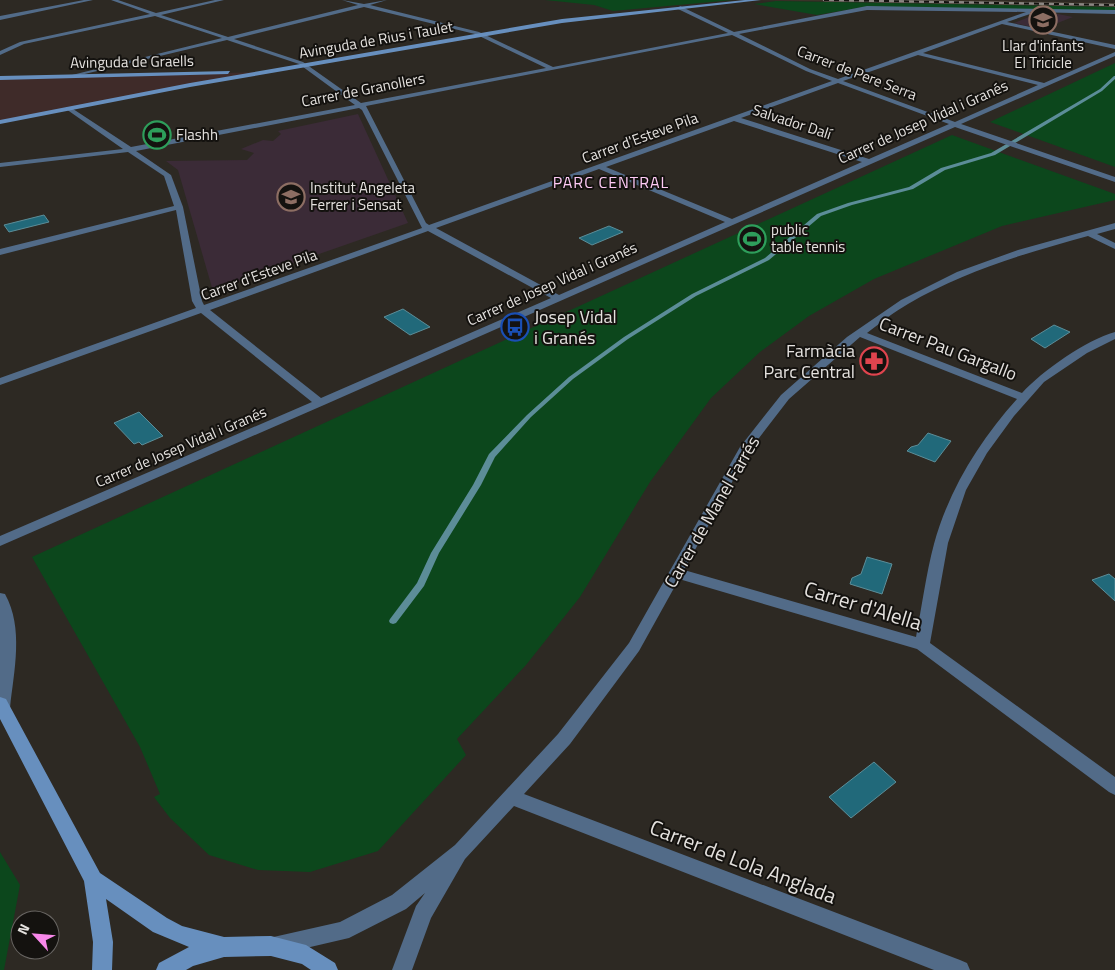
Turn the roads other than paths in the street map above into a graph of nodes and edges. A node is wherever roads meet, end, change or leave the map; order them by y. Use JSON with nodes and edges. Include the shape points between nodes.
{"nodes":[{"id":1,"x":90,"y":0,"type":"edge"},
{"id":2,"x":113,"y":0,"type":"edge"},
{"id":3,"x":222,"y":0,"type":"edge"},
{"id":4,"x":344,"y":0,"type":"edge"},
{"id":5,"x":385,"y":0,"type":"edge"},
{"id":6,"x":759,"y":0,"type":"edge"},
{"id":7,"x":364,"y":5,"type":"junction"},
{"id":8,"x":680,"y":8,"type":"junction"},
{"id":9,"x":1035,"y":10,"type":"junction"},
{"id":10,"x":1115,"y":12,"type":"edge"},
{"id":11,"x":155,"y":14,"type":"junction"},
{"id":12,"x":0,"y":18,"type":"edge"},
{"id":13,"x":1003,"y":23,"type":"junction"},
{"id":14,"x":481,"y":34,"type":"junction"},
{"id":15,"x":730,"y":34,"type":"junction"},
{"id":16,"x":226,"y":38,"type":"junction"},
{"id":17,"x":1115,"y":47,"type":"edge"},
{"id":18,"x":918,"y":53,"type":"junction"},
{"id":19,"x":0,"y":54,"type":"edge"},
{"id":20,"x":1115,"y":54,"type":"edge"},
{"id":21,"x":304,"y":65,"type":"junction"},
{"id":22,"x":551,"y":68,"type":"junction"},
{"id":23,"x":266,"y":72,"type":"junction"},
{"id":24,"x":74,"y":76,"type":"junction"},
{"id":25,"x":0,"y":78,"type":"edge"},
{"id":26,"x":838,"y":82,"type":"junction"},
{"id":27,"x":1044,"y":85,"type":"junction"},
{"id":28,"x":360,"y":105,"type":"junction"},
{"id":29,"x":68,"y":108,"type":"junction"},
{"id":30,"x":736,"y":119,"type":"junction"},
{"id":31,"x":0,"y":122,"type":"edge"},
{"id":32,"x":955,"y":124,"type":"junction"},
{"id":33,"x":131,"y":149,"type":"junction"},
{"id":34,"x":869,"y":162,"type":"junction"},
{"id":35,"x":0,"y":165,"type":"edge"},
{"id":36,"x":600,"y":167,"type":"junction"},
{"id":37,"x":1115,"y":180,"type":"edge"},
{"id":38,"x":179,"y":207,"type":"junction"},
{"id":39,"x":731,"y":222,"type":"junction"},
{"id":40,"x":1115,"y":226,"type":"edge"},
{"id":41,"x":428,"y":229,"type":"junction"},
{"id":42,"x":1089,"y":233,"type":"junction"},
{"id":43,"x":1115,"y":246,"type":"edge"},
{"id":44,"x":0,"y":252,"type":"edge"},
{"id":45,"x":558,"y":298,"type":"junction"},
{"id":46,"x":203,"y":309,"type":"junction"},
{"id":47,"x":860,"y":333,"type":"junction"},
{"id":48,"x":1115,"y":335,"type":"edge"},
{"id":49,"x":0,"y":382,"type":"edge"},
{"id":50,"x":1025,"y":398,"type":"junction"},
{"id":51,"x":320,"y":403,"type":"junction"},
{"id":52,"x":0,"y":541,"type":"edge"},
{"id":53,"x":676,"y":573,"type":"junction"},
{"id":54,"x":0,"y":598,"type":"edge"},
{"id":55,"x":922,"y":645,"type":"junction"},
{"id":56,"x":1,"y":706,"type":"edge"},
{"id":57,"x":1115,"y":787,"type":"edge"},
{"id":58,"x":511,"y":797,"type":"junction"},
{"id":59,"x":461,"y":852,"type":"junction"},
{"id":60,"x":93,"y":879,"type":"junction"},
{"id":61,"x":271,"y":946,"type":"junction"},
{"id":62,"x":224,"y":947,"type":"junction"},
{"id":63,"x":102,"y":970,"type":"edge"},
{"id":64,"x":166,"y":970,"type":"edge"},
{"id":65,"x":328,"y":970,"type":"edge"},
{"id":66,"x":402,"y":970,"type":"edge"},
{"id":67,"x":960,"y":970,"type":"edge"}],
"edges":[{"from":1,"to":12,"type":"street"},
{"from":2,"to":11,"type":"street"},
{"from":3,"to":11,"type":"street"},
{"from":4,"to":7,"type":"street"},
{"from":5,"to":7,"type":"street"},
{"from":6,"to":8,"type":"street","name":"Avinguda de Rius i Taulet"},
{"from":7,"to":14,"type":"street"},
{"from":7,"to":16,"type":"street"},
{"from":8,"to":14,"type":"street","name":"Avinguda de Rius i Taulet"},
{"from":8,"to":15,"type":"street","name":"Carrer de Pere Serra"},
{"from":9,"to":10,"type":"street","name":"Carrer de Granollers"},
{"from":9,"to":13,"type":"street","name":"Carrer d'Esteve Pila"},
{"from":9,"to":15,"type":"street","name":"Carrer de Granollers","via":[[867,8]]},
{"from":11,"to":16,"type":"street"},
{"from":11,"to":19,"type":"street","via":[[22,43]]},
{"from":13,"to":17,"type":"street"},
{"from":13,"to":18,"type":"street","name":"Carrer d'Esteve Pila"},
{"from":14,"to":21,"type":"street","name":"Avinguda de Rius i Taulet"},
{"from":14,"to":22,"type":"street"},
{"from":15,"to":22,"type":"street","name":"Carrer de Granollers"},
{"from":15,"to":26,"type":"street","name":"Carrer de Pere Serra"},
{"from":16,"to":21,"type":"street"},
{"from":16,"to":24,"type":"street"},
{"from":18,"to":26,"type":"street","name":"Carrer d'Esteve Pila"},
{"from":18,"to":27,"type":"street"},
{"from":20,"to":27,"type":"street","name":"Carrer de Josep Vidal i Granés"},
{"from":21,"to":23,"type":"street","name":"Avinguda de Rius i Taulet"},
{"from":21,"to":28,"type":"street"},
{"from":22,"to":28,"type":"street","name":"Carrer de Granollers"},
{"from":23,"to":24,"type":"street","name":"Avinguda de Graells"},
{"from":23,"to":29,"type":"street","name":"Avinguda de Rius i Taulet"},
{"from":24,"to":25,"type":"street","name":"Avinguda de Graells"},
{"from":26,"to":30,"type":"street","name":"Carrer d'Esteve Pila"},
{"from":26,"to":32,"type":"street","name":"Carrer de Pere Serra"},
{"from":27,"to":32,"type":"street","name":"Carrer de Josep Vidal i Granés"},
{"from":28,"to":33,"type":"street","name":"Carrer de Granollers"},
{"from":28,"to":41,"type":"street","via":[[365,109],[418,219]]},
{"from":29,"to":31,"type":"street","name":"Avinguda de Rius i Taulet"},
{"from":29,"to":33,"type":"street"},
{"from":30,"to":34,"type":"street","name":"Salvador Dalí"},
{"from":30,"to":36,"type":"street","name":"Carrer d'Esteve Pila"},
{"from":32,"to":34,"type":"street","name":"Carrer de Josep Vidal i Granés"},
{"from":32,"to":37,"type":"street","name":"Carrer de Pere Serra"},
{"from":33,"to":35,"type":"street","name":"Carrer de Granollers"},
{"from":33,"to":38,"type":"street","via":[[167,176]]},
{"from":34,"to":39,"type":"street","name":"Carrer de Josep Vidal i Granés"},
{"from":36,"to":39,"type":"street"},
{"from":36,"to":41,"type":"street","name":"Carrer d'Esteve Pila"},
{"from":38,"to":44,"type":"street"},
{"from":38,"to":46,"type":"street","via":[[196,301]]},
{"from":39,"to":45,"type":"street","name":"Carrer de Josep Vidal i Granés"},
{"from":40,"to":42,"type":"street","name":"Carrer de Manel Farrés"},
{"from":41,"to":45,"type":"street"},
{"from":41,"to":46,"type":"street","name":"Carrer d'Esteve Pila"},
{"from":42,"to":43,"type":"street"},
{"from":42,"to":47,"type":"street","name":"Carrer de Manel Farrés","via":[[960,274],[904,302]]},
{"from":45,"to":51,"type":"street","name":"Carrer de Josep Vidal i Granés"},
{"from":46,"to":49,"type":"street","name":"Carrer d'Esteve Pila"},
{"from":46,"to":51,"type":"street"},
{"from":47,"to":50,"type":"street","name":"Carrer Pau Gargallo"},
{"from":47,"to":53,"type":"street","name":"Carrer de Manel Farrés","via":[[785,397],[744,450]]},
{"from":48,"to":50,"type":"street","via":[[1082,351],[1040,380]]},
{"from":50,"to":55,"type":"street","via":[[982,452],[960,490],[941,543]]},
{"from":51,"to":52,"type":"street","name":"Carrer de Josep Vidal i Granés"},
{"from":53,"to":55,"type":"street","name":"Carrer d'Alella"},
{"from":53,"to":58,"type":"street","name":"Carrer de Manel Farrés","via":[[634,647],[564,739]]},
{"from":54,"to":56,"type":"street","via":[[7,614],[8,632]]},
{"from":55,"to":57,"type":"street","name":"Carrer d'Alella"},
{"from":56,"to":60,"type":"street"},
{"from":58,"to":59,"type":"street","name":"Carrer de Manel Farrés"},
{"from":58,"to":67,"type":"street","name":"Carrer de Lola Anglada"},
{"from":59,"to":61,"type":"street","name":"Carrer de Manel Farrés","via":[[400,902],[342,931]]},
{"from":59,"to":66,"type":"street","name":"Carrer de Manel Farrés","via":[[422,913]]},
{"from":60,"to":62,"type":"street","via":[[160,925],[180,935]]},
{"from":60,"to":63,"type":"street","via":[[103,942]]},
{"from":61,"to":62,"type":"street"},
{"from":61,"to":65,"type":"street","via":[[306,955]]},
{"from":62,"to":64,"type":"street","via":[[189,957]]}]}
